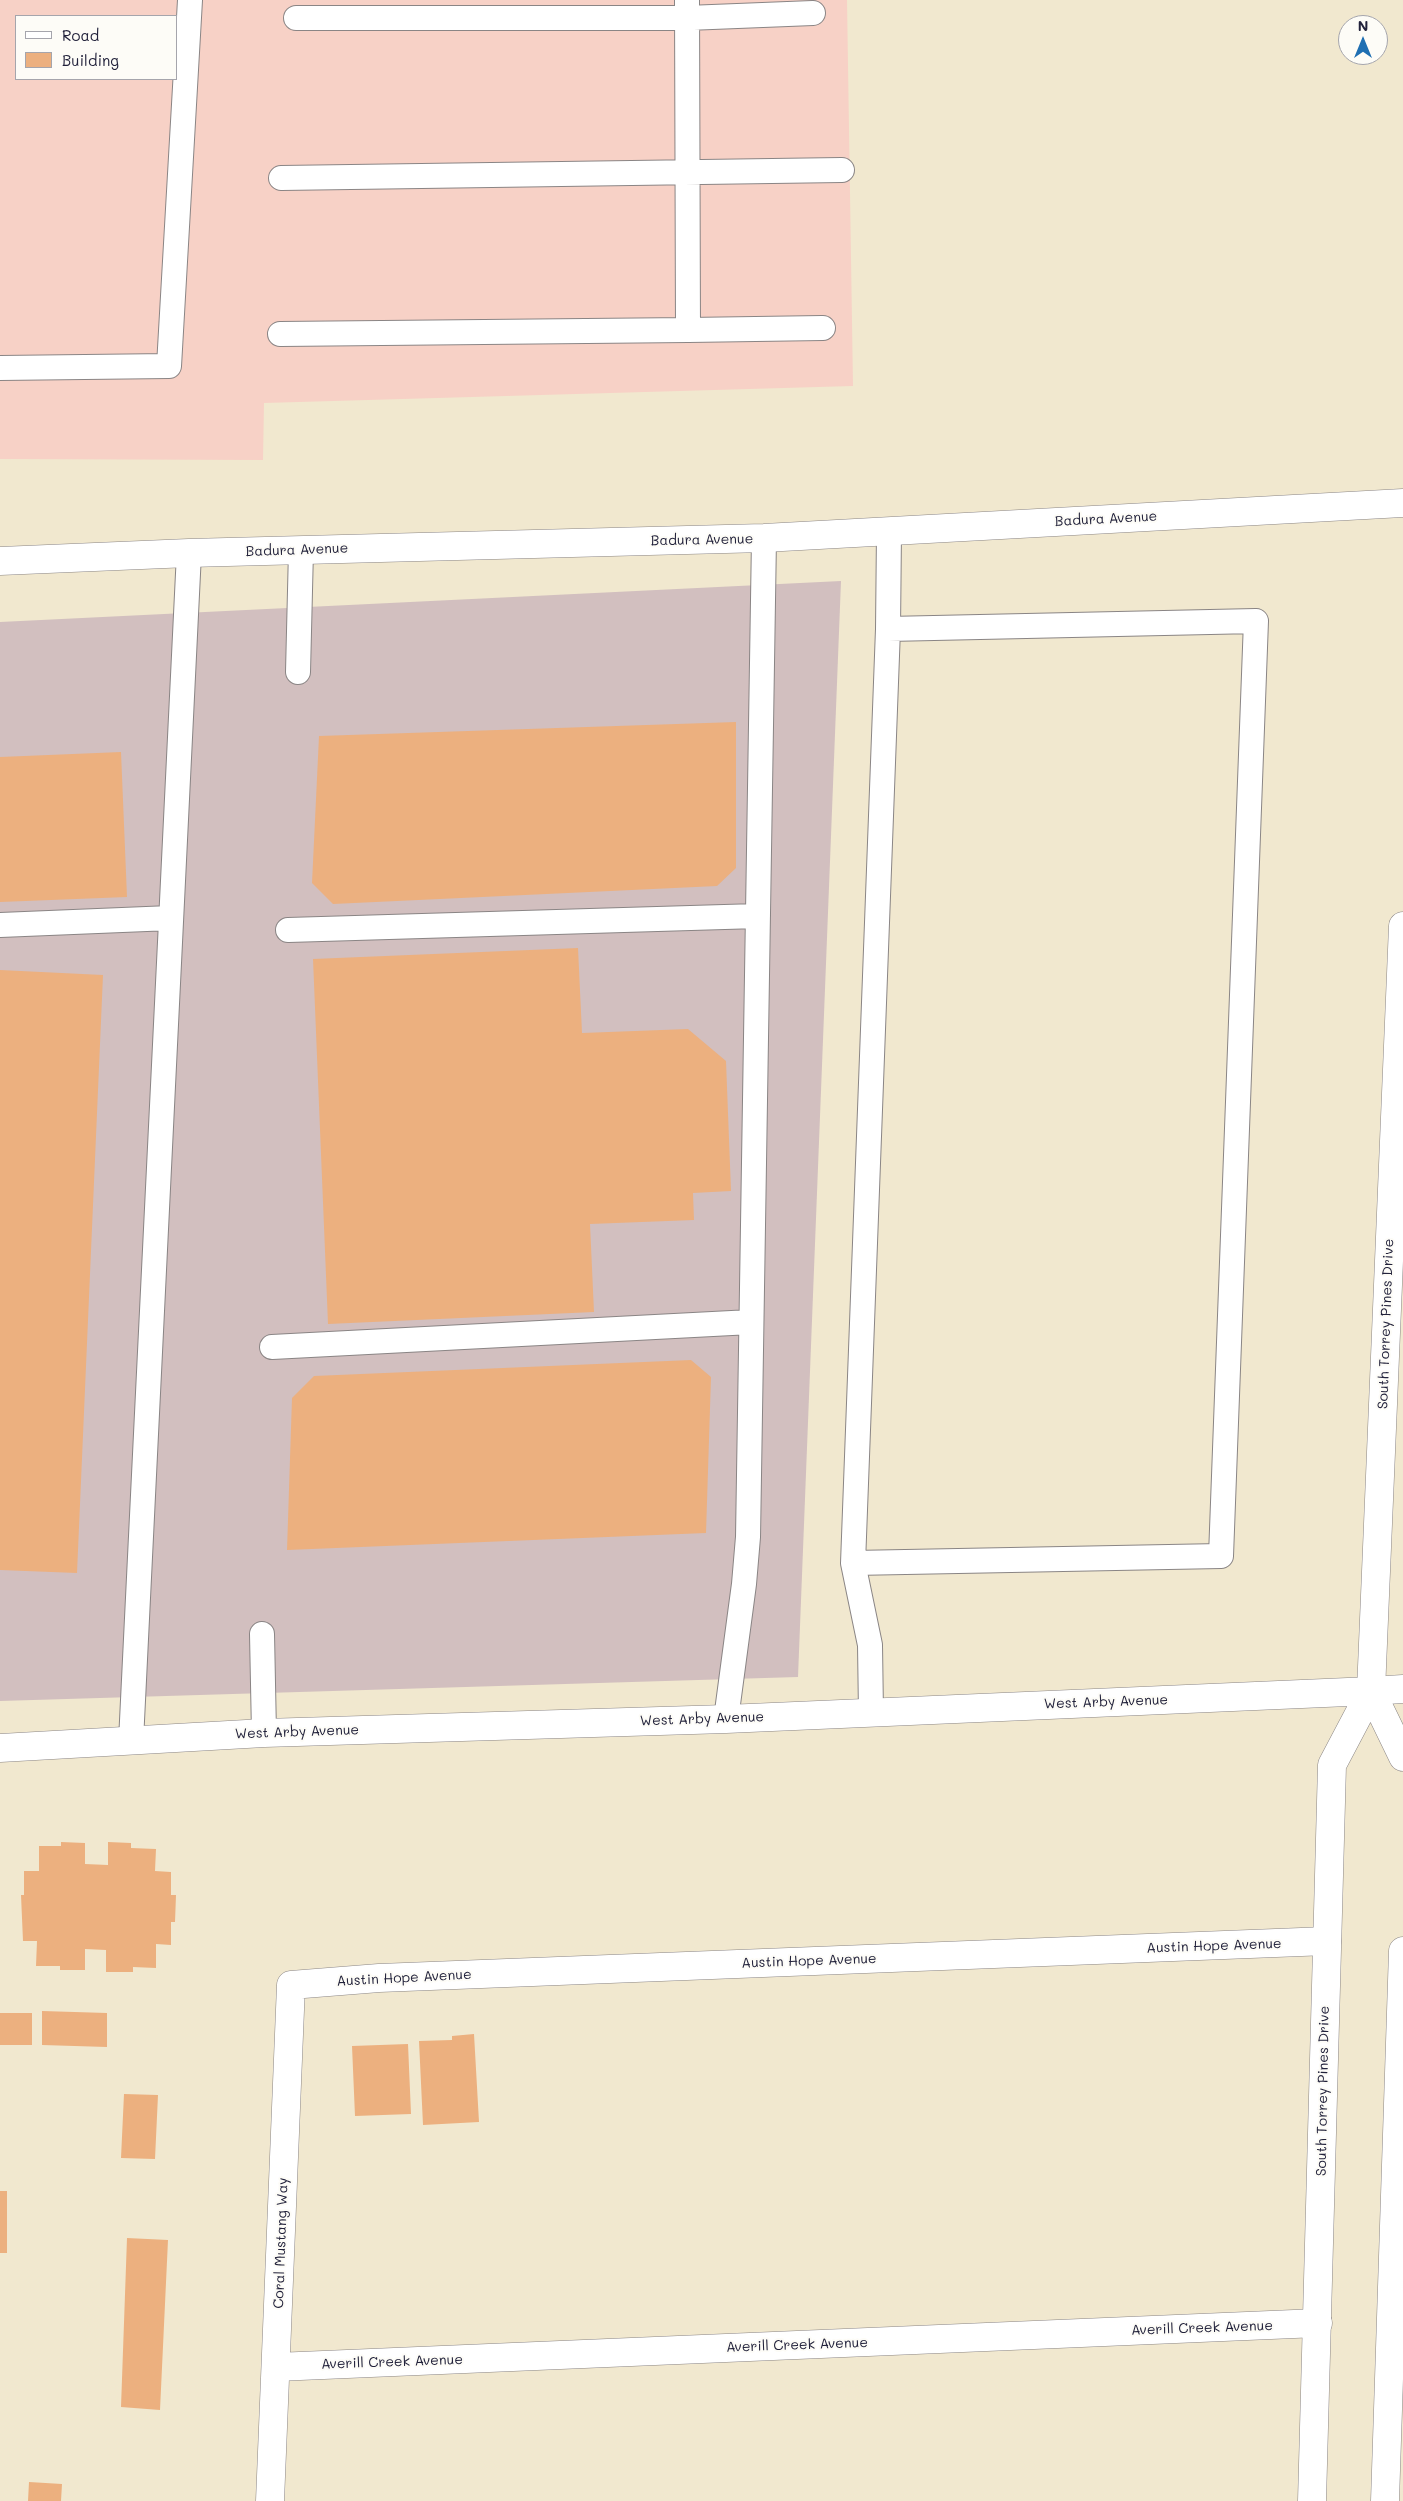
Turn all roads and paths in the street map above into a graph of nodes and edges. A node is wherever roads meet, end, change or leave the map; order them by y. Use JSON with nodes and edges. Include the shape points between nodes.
{"nodes":[{"id":1,"x":190,"y":0,"type":"edge"},
{"id":2,"x":687,"y":9,"type":"edge"},
{"id":3,"x":813,"y":13,"type":"dead end"},
{"id":4,"x":296,"y":18,"type":"dead end"},
{"id":5,"x":842,"y":170,"type":"dead end"},
{"id":6,"x":688,"y":172,"type":"junction"},
{"id":7,"x":281,"y":178,"type":"dead end"},
{"id":8,"x":823,"y":328,"type":"dead end"},
{"id":9,"x":688,"y":330,"type":"junction"},
{"id":10,"x":280,"y":334,"type":"dead end"},
{"id":11,"x":0,"y":368,"type":"edge"},
{"id":12,"x":1403,"y":503,"type":"edge"},
{"id":13,"x":889,"y":532,"type":"junction"},
{"id":14,"x":764,"y":538,"type":"junction"},
{"id":15,"x":301,"y":550,"type":"junction"},
{"id":16,"x":189,"y":553,"type":"junction"},
{"id":17,"x":0,"y":561,"type":"edge"},
{"id":18,"x":888,"y":629,"type":"junction"},
{"id":19,"x":298,"y":672,"type":"dead end"},
{"id":20,"x":758,"y":916,"type":"junction"},
{"id":21,"x":171,"y":918,"type":"junction"},
{"id":22,"x":0,"y":925,"type":"edge"},
{"id":23,"x":1403,"y":926,"type":"edge"},
{"id":24,"x":288,"y":930,"type":"dead end"},
{"id":25,"x":751,"y":1322,"type":"junction"},
{"id":26,"x":272,"y":1347,"type":"dead end"},
{"id":27,"x":854,"y":1563,"type":"junction"},
{"id":28,"x":262,"y":1634,"type":"dead end"},
{"id":29,"x":1403,"y":1689,"type":"edge"},
{"id":30,"x":1371,"y":1691,"type":"junction"},
{"id":31,"x":872,"y":1712,"type":"junction"},
{"id":32,"x":726,"y":1719,"type":"junction"},
{"id":33,"x":264,"y":1733,"type":"junction"},
{"id":34,"x":131,"y":1741,"type":"junction"},
{"id":35,"x":0,"y":1748,"type":"edge"},
{"id":36,"x":1403,"y":1757,"type":"edge"},
{"id":37,"x":1327,"y":1941,"type":"junction"},
{"id":38,"x":1403,"y":1951,"type":"edge"},
{"id":39,"x":291,"y":1986,"type":"joint"},
{"id":40,"x":1318,"y":2324,"type":"junction"},
{"id":41,"x":276,"y":2367,"type":"junction"},
{"id":42,"x":270,"y":2501,"type":"edge"},
{"id":43,"x":1312,"y":2501,"type":"edge"},
{"id":44,"x":1385,"y":2501,"type":"edge"}],
"edges":[{"from":1,"to":11,"type":"lane","via":[[169,366]]},
{"from":2,"to":3,"type":"lane"},
{"from":2,"to":4,"type":"lane"},
{"from":2,"to":6,"type":"lane"},
{"from":5,"to":6,"type":"lane"},
{"from":6,"to":7,"type":"lane"},
{"from":6,"to":9,"type":"lane"},
{"from":8,"to":9,"type":"lane"},
{"from":9,"to":10,"type":"lane"},
{"from":12,"to":13,"type":"street","name":"Badura Avenue"},
{"from":13,"to":14,"type":"street","name":"Badura Avenue"},
{"from":13,"to":18,"type":"lane"},
{"from":14,"to":15,"type":"street","name":"Badura Avenue"},
{"from":14,"to":20,"type":"lane"},
{"from":15,"to":16,"type":"street","name":"Badura Avenue"},
{"from":15,"to":19,"type":"lane"},
{"from":16,"to":17,"type":"street","name":"Badura Avenue"},
{"from":16,"to":21,"type":"lane"},
{"from":18,"to":27,"type":"lane"},
{"from":18,"to":27,"type":"lane","via":[[1256,621],[1221,1556]]},
{"from":20,"to":24,"type":"lane"},
{"from":20,"to":25,"type":"lane"},
{"from":21,"to":22,"type":"lane"},
{"from":21,"to":34,"type":"lane"},
{"from":23,"to":30,"type":"street","name":"South Torrey Pines Drive"},
{"from":25,"to":26,"type":"lane"},
{"from":25,"to":32,"type":"lane","via":[[748,1537]]},
{"from":27,"to":31,"type":"lane","via":[[870,1646]]},
{"from":28,"to":33,"type":"lane"},
{"from":29,"to":30,"type":"street","name":"West Arby Avenue"},
{"from":30,"to":31,"type":"street","name":"West Arby Avenue"},
{"from":30,"to":36,"type":"street","name":"South Torrey Pines Drive"},
{"from":30,"to":37,"type":"street","name":"South Torrey Pines Drive","via":[[1332,1765]]},
{"from":31,"to":32,"type":"street","name":"West Arby Avenue"},
{"from":32,"to":33,"type":"street","name":"West Arby Avenue"},
{"from":33,"to":34,"type":"street","name":"West Arby Avenue"},
{"from":34,"to":35,"type":"street","name":"West Arby Avenue"},
{"from":37,"to":39,"type":"street","name":"Austin Hope Avenue","via":[[379,1978]]},
{"from":37,"to":40,"type":"street","name":"South Torrey Pines Drive"},
{"from":38,"to":44,"type":"street"},
{"from":39,"to":41,"type":"street","name":"Coral Mustang Way"},
{"from":40,"to":41,"type":"street","name":"Averill Creek Avenue"},
{"from":40,"to":43,"type":"street","name":"South Torrey Pines Drive"},
{"from":41,"to":42,"type":"street","name":"Coral Mustang Way"}]}
